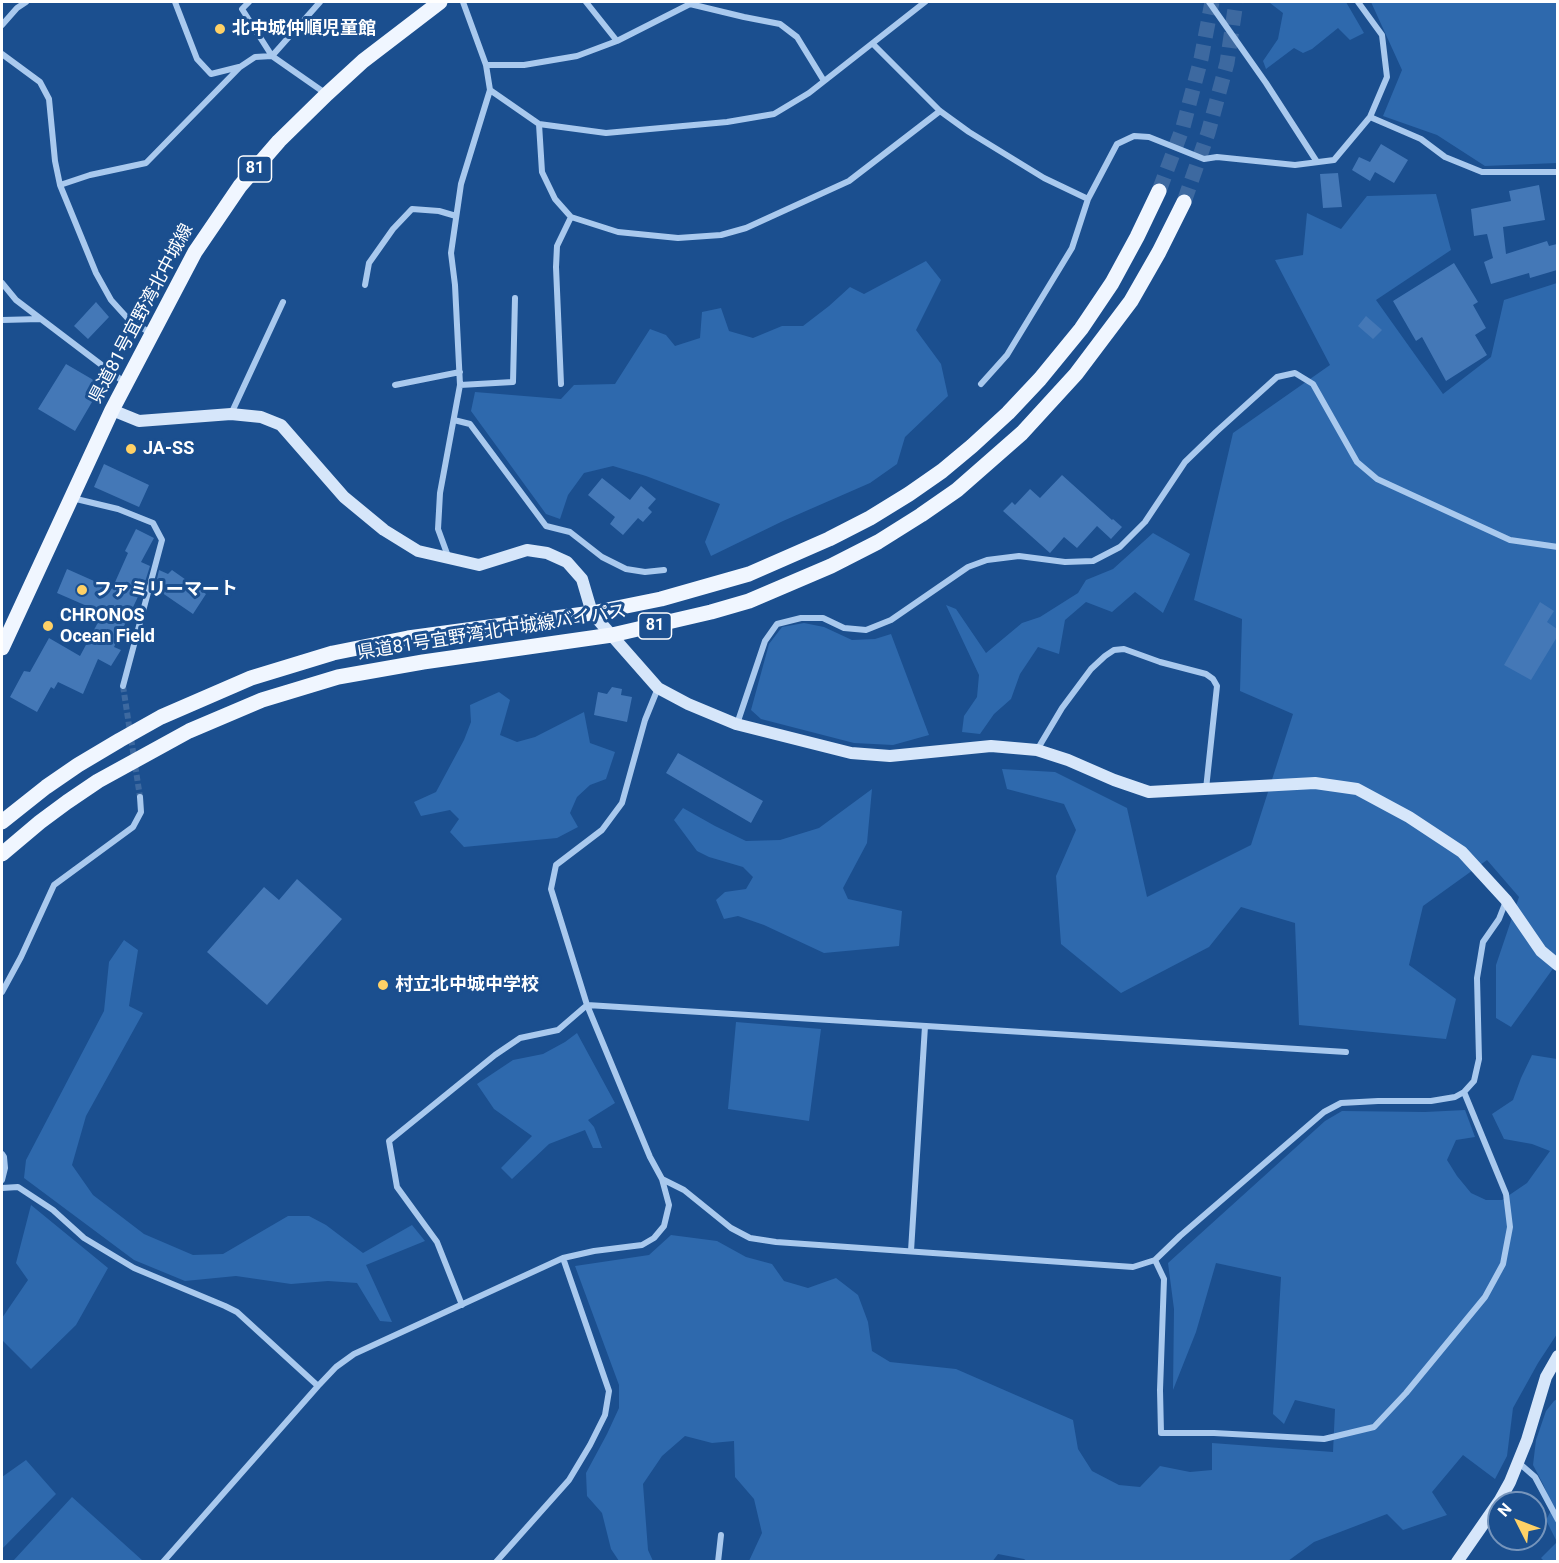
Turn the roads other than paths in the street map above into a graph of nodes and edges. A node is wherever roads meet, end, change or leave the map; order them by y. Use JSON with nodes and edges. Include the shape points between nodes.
{"nodes":[{"id":1,"x":26,"y":2,"type":"edge"},
{"id":2,"x":175,"y":2,"type":"edge"},
{"id":3,"x":249,"y":2,"type":"edge"},
{"id":4,"x":320,"y":2,"type":"edge"},
{"id":5,"x":440,"y":2,"type":"edge"},
{"id":6,"x":463,"y":2,"type":"edge"},
{"id":7,"x":586,"y":2,"type":"edge"},
{"id":8,"x":922,"y":2,"type":"edge"},
{"id":9,"x":1209,"y":2,"type":"edge"},
{"id":10,"x":1358,"y":2,"type":"edge"},
{"id":11,"x":16,"y":5,"type":"edge"},
{"id":12,"x":2,"y":25,"type":"edge"},
{"id":13,"x":617,"y":41,"type":"junction"},
{"id":14,"x":873,"y":44,"type":"junction"},
{"id":15,"x":2,"y":54,"type":"edge"},
{"id":16,"x":272,"y":56,"type":"junction"},
{"id":17,"x":486,"y":65,"type":"junction"},
{"id":18,"x":240,"y":67,"type":"junction"},
{"id":19,"x":824,"y":81,"type":"junction"},
{"id":20,"x":490,"y":90,"type":"junction"},
{"id":21,"x":327,"y":94,"type":"junction"},
{"id":22,"x":940,"y":111,"type":"junction"},
{"id":23,"x":1370,"y":117,"type":"junction"},
{"id":24,"x":539,"y":124,"type":"junction"},
{"id":25,"x":1317,"y":162,"type":"junction"},
{"id":26,"x":1557,"y":172,"type":"edge"},
{"id":27,"x":60,"y":185,"type":"junction"},
{"id":28,"x":1159,"y":191,"type":"tunnel mouth"},
{"id":29,"x":1088,"y":199,"type":"junction"},
{"id":30,"x":1184,"y":202,"type":"tunnel mouth"},
{"id":31,"x":456,"y":216,"type":"junction"},
{"id":32,"x":571,"y":217,"type":"junction"},
{"id":33,"x":2,"y":283,"type":"edge"},
{"id":34,"x":365,"y":285,"type":"dead end"},
{"id":35,"x":515,"y":298,"type":"dead end"},
{"id":36,"x":283,"y":302,"type":"dead end"},
{"id":37,"x":40,"y":319,"type":"junction"},
{"id":38,"x":2,"y":320,"type":"edge"},
{"id":39,"x":2,"y":327,"type":"edge"},
{"id":40,"x":152,"y":333,"type":"junction"},
{"id":41,"x":460,"y":372,"type":"junction"},
{"id":42,"x":126,"y":383,"type":"junction"},
{"id":43,"x":561,"y":384,"type":"dead end"},
{"id":44,"x":981,"y":384,"type":"dead end"},
{"id":45,"x":395,"y":385,"type":"dead end"},
{"id":46,"x":460,"y":385,"type":"junction"},
{"id":47,"x":112,"y":410,"type":"junction"},
{"id":48,"x":231,"y":414,"type":"junction"},
{"id":49,"x":454,"y":420,"type":"junction"},
{"id":50,"x":72,"y":498,"type":"junction"},
{"id":51,"x":1557,"y":547,"type":"edge"},
{"id":52,"x":450,"y":559,"type":"junction"},
{"id":53,"x":664,"y":570,"type":"dead end"},
{"id":54,"x":592,"y":613,"type":"junction"},
{"id":55,"x":612,"y":635,"type":"junction"},
{"id":56,"x":2,"y":648,"type":"edge"},
{"id":57,"x":123,"y":686,"type":"tunnel mouth"},
{"id":58,"x":658,"y":688,"type":"junction"},
{"id":59,"x":736,"y":724,"type":"junction"},
{"id":60,"x":1037,"y":750,"type":"junction"},
{"id":61,"x":1206,"y":789,"type":"junction"},
{"id":62,"x":140,"y":797,"type":"tunnel mouth"},
{"id":63,"x":2,"y":822,"type":"edge"},
{"id":64,"x":2,"y":854,"type":"edge"},
{"id":65,"x":1506,"y":900,"type":"junction"},
{"id":66,"x":1557,"y":965,"type":"edge"},
{"id":67,"x":2,"y":992,"type":"edge"},
{"id":68,"x":587,"y":1005,"type":"junction"},
{"id":69,"x":925,"y":1026,"type":"junction"},
{"id":70,"x":1346,"y":1052,"type":"dead end"},
{"id":71,"x":1464,"y":1092,"type":"junction"},
{"id":72,"x":2,"y":1154,"type":"edge"},
{"id":73,"x":662,"y":1179,"type":"junction"},
{"id":74,"x":2,"y":1180,"type":"edge"},
{"id":75,"x":2,"y":1188,"type":"edge"},
{"id":76,"x":911,"y":1251,"type":"junction"},
{"id":77,"x":563,"y":1258,"type":"junction"},
{"id":78,"x":1155,"y":1260,"type":"junction"},
{"id":79,"x":462,"y":1305,"type":"junction"},
{"id":80,"x":1557,"y":1356,"type":"edge"},
{"id":81,"x":318,"y":1386,"type":"junction"},
{"id":82,"x":1519,"y":1463,"type":"junction"},
{"id":83,"x":1557,"y":1520,"type":"edge"},
{"id":84,"x":721,"y":1535,"type":"dead end"},
{"id":85,"x":163,"y":1562,"type":"edge"},
{"id":86,"x":496,"y":1562,"type":"edge"},
{"id":87,"x":718,"y":1562,"type":"edge"},
{"id":88,"x":1457,"y":1562,"type":"edge"}],
"edges":[{"from":1,"to":11,"type":"street"},
{"from":2,"to":18,"type":"street","via":[[197,59],[211,74]]},
{"from":3,"to":16,"type":"street","via":[[243,9]]},
{"from":4,"to":16,"type":"street"},
{"from":5,"to":21,"type":"main road","name":"県道81号宜野湾北中城線","number":"81"},
{"from":6,"to":17,"type":"street"},
{"from":7,"to":13,"type":"street"},
{"from":8,"to":14,"type":"street"},
{"from":9,"to":25,"type":"street"},
{"from":10,"to":23,"type":"street","via":[[1382,35],[1387,77]]},
{"from":11,"to":12,"type":"street"},
{"from":13,"to":17,"type":"street","via":[[577,56],[524,65]]},
{"from":13,"to":19,"type":"street","via":[[690,4],[780,24],[797,37]]},
{"from":14,"to":19,"type":"street"},
{"from":14,"to":22,"type":"street"},
{"from":15,"to":27,"type":"street","via":[[40,82],[49,99]]},
{"from":16,"to":18,"type":"street","via":[[255,57]]},
{"from":16,"to":21,"type":"street"},
{"from":17,"to":20,"type":"street"},
{"from":18,"to":27,"type":"street","via":[[146,163]]},
{"from":19,"to":24,"type":"street","via":[[774,114],[727,122],[606,133]]},
{"from":20,"to":24,"type":"street"},
{"from":20,"to":31,"type":"street","via":[[461,184]]},
{"from":21,"to":40,"type":"main road","name":"県道81号宜野湾北中城線","number":"81","via":[[240,186],[195,252]]},
{"from":22,"to":29,"type":"street","via":[[1044,178]]},
{"from":22,"to":32,"type":"street","via":[[849,181],[721,236],[678,238],[618,232]]},
{"from":23,"to":25,"type":"street","via":[[1334,160]]},
{"from":23,"to":26,"type":"street","via":[[1421,139],[1445,158],[1482,172]]},
{"from":24,"to":32,"type":"street","via":[[542,172],[555,199]]},
{"from":25,"to":29,"type":"street","via":[[1295,165],[1204,159],[1149,137],[1134,136],[1117,144]]},
{"from":27,"to":40,"type":"street","via":[[111,300],[131,322]]},
{"from":28,"to":54,"type":"main road","name":"県道81号宜野湾北中城線バイパス","number":"81","via":[[1112,283],[1081,329],[1008,413],[942,471],[870,518],[749,574],[661,600]]},
{"from":29,"to":44,"type":"street","via":[[1072,248],[1007,355]]},
{"from":30,"to":55,"type":"main road","name":"県道81号宜野湾北中城線バイパス","number":"81","via":[[1131,301],[1076,374],[1022,433],[957,490],[878,542],[749,601]]},
{"from":31,"to":34,"type":"street","via":[[412,209],[369,263]]},
{"from":31,"to":41,"type":"street","via":[[451,253]]},
{"from":32,"to":43,"type":"street","via":[[557,246]]},
{"from":33,"to":37,"type":"street"},
{"from":35,"to":46,"type":"street","via":[[513,382]]},
{"from":36,"to":48,"type":"street"},
{"from":37,"to":38,"type":"street"},
{"from":37,"to":42,"type":"street"},
{"from":38,"to":39,"type":"street"},
{"from":40,"to":42,"type":"main road","name":"県道81号宜野湾北中城線","number":"81"},
{"from":41,"to":45,"type":"street"},
{"from":41,"to":46,"type":"street"},
{"from":42,"to":47,"type":"main road","name":"県道81号宜野湾北中城線","number":"81"},
{"from":46,"to":49,"type":"street"},
{"from":47,"to":48,"type":"street","via":[[140,422]]},
{"from":47,"to":50,"type":"main road","name":"県道81号宜野湾北中城線","number":"81"},
{"from":48,"to":52,"type":"street","via":[[261,417],[281,425],[345,497],[384,530],[418,551]]},
{"from":49,"to":52,"type":"street","via":[[440,493],[438,529]]},
{"from":49,"to":53,"type":"street","via":[[470,424],[546,526],[570,532],[602,557],[626,569]]},
{"from":50,"to":56,"type":"main road","name":"県道81号宜野湾北中城線","number":"81"},
{"from":50,"to":57,"type":"street","via":[[118,508],[153,523],[162,540]]},
{"from":51,"to":59,"type":"street","via":[[1510,540],[1377,478],[1357,462],[1313,384],[1295,373],[1277,377],[1216,432],[1185,462],[1145,522],[1120,546],[1093,561],[1019,556],[987,560],[968,567],[891,620],[866,630],[844,627],[823,618],[777,624],[765,641]]},
{"from":52,"to":54,"type":"street","via":[[479,565],[527,550],[547,553],[567,562],[582,579]]},
{"from":54,"to":55,"type":"street"},
{"from":54,"to":63,"type":"main road","name":"県道81号宜野湾北中城線バイパス","number":"81","via":[[408,638],[333,653],[251,678],[161,717],[120,740],[46,787]]},
{"from":55,"to":58,"type":"street"},
{"from":55,"to":64,"type":"main road","name":"県道81号宜野湾北中城線バイパス","number":"81","via":[[338,677],[262,700],[189,731],[108,775],[58,808]]},
{"from":58,"to":59,"type":"street"},
{"from":58,"to":68,"type":"street","via":[[622,803],[602,830],[556,865],[551,889]]},
{"from":59,"to":60,"type":"street","via":[[851,753],[890,756],[991,746]]},
{"from":60,"to":61,"type":"street","via":[[1149,792]]},
{"from":60,"to":61,"type":"street","via":[[1091,669],[1114,650],[1124,649],[1213,679],[1217,686]]},
{"from":61,"to":65,"type":"street","via":[[1315,783],[1357,789],[1462,852]]},
{"from":62,"to":67,"type":"street","via":[[141,812],[133,827],[54,885]]},
{"from":65,"to":66,"type":"street","via":[[1541,951]]},
{"from":65,"to":71,"type":"street","via":[[1483,942],[1478,978],[1479,1059],[1474,1081]]},
{"from":68,"to":69,"type":"street"},
{"from":68,"to":73,"type":"street"},
{"from":68,"to":79,"type":"street","via":[[558,1030],[520,1038],[495,1055],[389,1141],[398,1187],[437,1242]]},
{"from":69,"to":70,"type":"street"},
{"from":69,"to":76,"type":"street"},
{"from":71,"to":78,"type":"street","via":[[1431,1101],[1341,1103],[1324,1112]]},
{"from":71,"to":78,"type":"street","via":[[1506,1194],[1510,1227],[1503,1264],[1485,1296],[1406,1394],[1374,1427],[1324,1439],[1161,1433],[1164,1280]]},
{"from":72,"to":74,"type":"street"},
{"from":73,"to":76,"type":"street","via":[[684,1190],[731,1228],[750,1238]]},
{"from":73,"to":77,"type":"street","via":[[669,1205],[664,1226],[654,1238],[642,1245]]},
{"from":75,"to":81,"type":"street","via":[[18,1187],[53,1210],[84,1238],[134,1268],[237,1312]]},
{"from":76,"to":78,"type":"street","via":[[1133,1267]]},
{"from":77,"to":79,"type":"street"},
{"from":77,"to":86,"type":"street","via":[[609,1391],[605,1415],[569,1480]]},
{"from":79,"to":81,"type":"street","via":[[354,1354]]},
{"from":80,"to":82,"type":"street","via":[[1546,1377]]},
{"from":81,"to":85,"type":"street"},
{"from":82,"to":83,"type":"street","via":[[1535,1477]]},
{"from":82,"to":88,"type":"street","via":[[1500,1500]]},
{"from":84,"to":87,"type":"street"}]}
